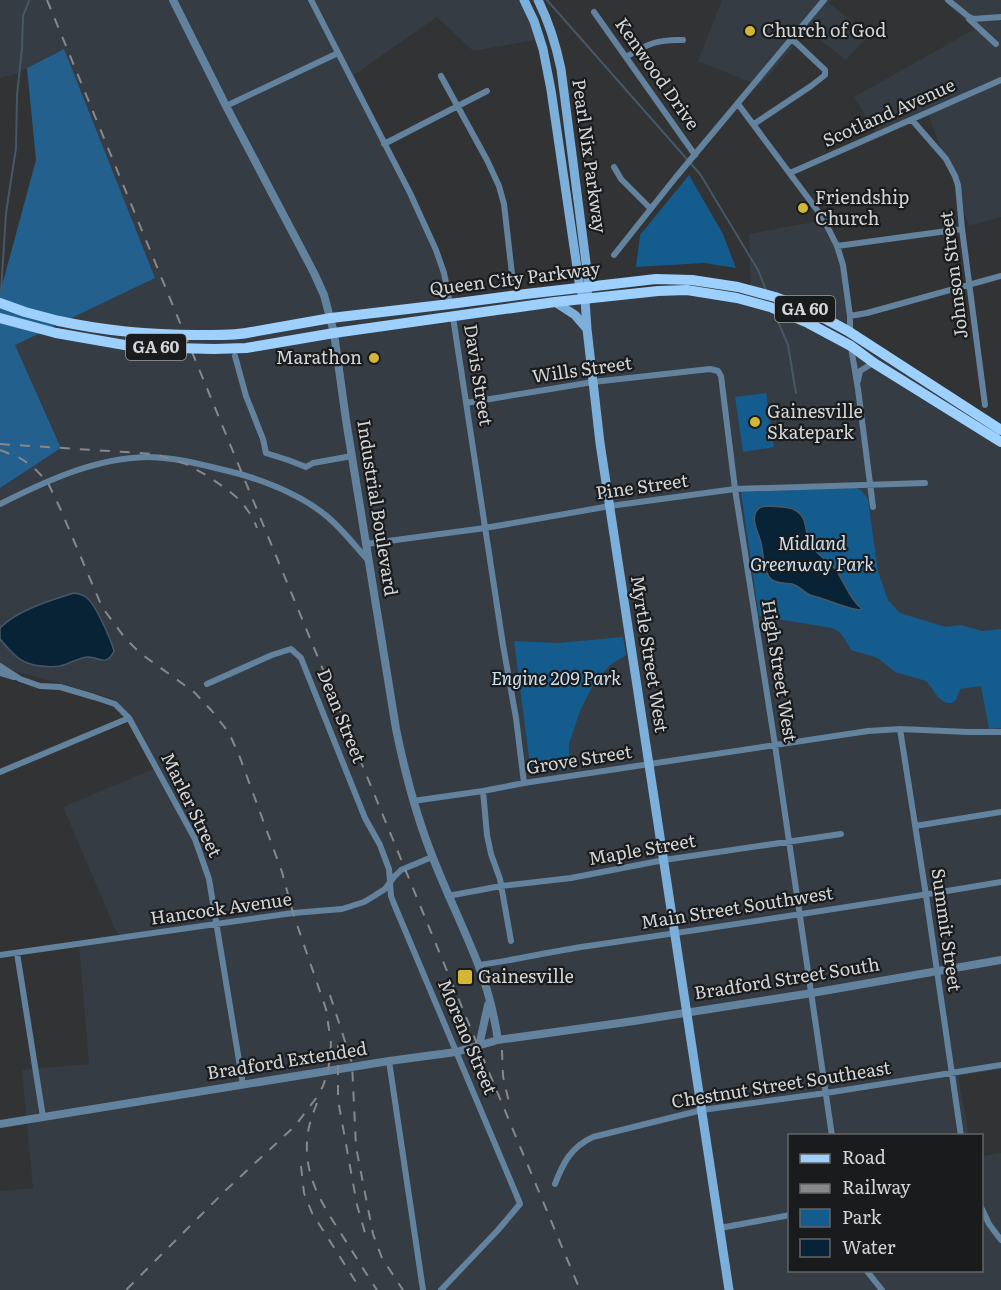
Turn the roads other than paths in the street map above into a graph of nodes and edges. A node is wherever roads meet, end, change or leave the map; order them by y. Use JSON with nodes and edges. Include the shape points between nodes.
{"nodes":[{"id":1,"x":173,"y":0,"type":"edge"},
{"id":2,"x":311,"y":0,"type":"edge"},
{"id":3,"x":524,"y":0,"type":"edge"},
{"id":4,"x":538,"y":0,"type":"edge"},
{"id":5,"x":813,"y":0,"type":"edge"},
{"id":6,"x":948,"y":0,"type":"edge"},
{"id":7,"x":823,"y":2,"type":"edge"},
{"id":8,"x":960,"y":10,"type":"junction"},
{"id":9,"x":594,"y":12,"type":"dead end"},
{"id":10,"x":1001,"y":17,"type":"edge"},
{"id":11,"x":792,"y":39,"type":"junction"},
{"id":12,"x":683,"y":40,"type":"dead end"},
{"id":13,"x":996,"y":44,"type":"dead end"},
{"id":14,"x":338,"y":53,"type":"junction"},
{"id":15,"x":626,"y":57,"type":"junction"},
{"id":16,"x":441,"y":76,"type":"dead end"},
{"id":17,"x":1001,"y":80,"type":"edge"},
{"id":18,"x":487,"y":91,"type":"dead end"},
{"id":19,"x":738,"y":104,"type":"junction"},
{"id":20,"x":226,"y":106,"type":"junction"},
{"id":21,"x":458,"y":107,"type":"junction"},
{"id":22,"x":912,"y":120,"type":"junction"},
{"id":23,"x":753,"y":124,"type":"junction"},
{"id":24,"x":384,"y":144,"type":"junction"},
{"id":25,"x":695,"y":155,"type":"junction"},
{"id":26,"x":614,"y":167,"type":"dead end"},
{"id":27,"x":790,"y":173,"type":"junction"},
{"id":28,"x":650,"y":208,"type":"junction"},
{"id":29,"x":962,"y":229,"type":"junction"},
{"id":30,"x":837,"y":246,"type":"junction"},
{"id":31,"x":614,"y":255,"type":"dead end"},
{"id":32,"x":1001,"y":276,"type":"edge"},
{"id":33,"x":513,"y":283,"type":"dead end"},
{"id":34,"x":970,"y":284,"type":"junction"},
{"id":35,"x":584,"y":287,"type":"junction"},
{"id":36,"x":585,"y":300,"type":"junction"},
{"id":37,"x":555,"y":302,"type":"junction"},
{"id":38,"x":0,"y":303,"type":"edge"},
{"id":39,"x":450,"y":304,"type":"junction"},
{"id":40,"x":850,"y":316,"type":"junction"},
{"id":41,"x":453,"y":317,"type":"junction"},
{"id":42,"x":0,"y":318,"type":"edge"},
{"id":43,"x":331,"y":318,"type":"junction"},
{"id":44,"x":587,"y":329,"type":"junction"},
{"id":45,"x":850,"y":332,"type":"junction"},
{"id":46,"x":334,"y":333,"type":"junction"},
{"id":47,"x":850,"y":346,"type":"junction"},
{"id":48,"x":235,"y":356,"type":"dead end"},
{"id":49,"x":874,"y":363,"type":"junction"},
{"id":50,"x":702,"y":370,"type":"joint"},
{"id":51,"x":593,"y":382,"type":"junction"},
{"id":52,"x":857,"y":384,"type":"junction"},
{"id":53,"x":466,"y":403,"type":"junction"},
{"id":54,"x":985,"y":405,"type":"dead end"},
{"id":55,"x":1001,"y":430,"type":"edge"},
{"id":56,"x":1001,"y":442,"type":"edge"},
{"id":57,"x":352,"y":456,"type":"junction"},
{"id":58,"x":925,"y":483,"type":"dead end"},
{"id":59,"x":871,"y":484,"type":"junction"},
{"id":60,"x":735,"y":489,"type":"junction"},
{"id":61,"x":0,"y":504,"type":"edge"},
{"id":62,"x":610,"y":506,"type":"junction"},
{"id":63,"x":873,"y":507,"type":"dead end"},
{"id":64,"x":485,"y":528,"type":"junction"},
{"id":65,"x":366,"y":544,"type":"junction"},
{"id":66,"x":369,"y":561,"type":"junction"},
{"id":67,"x":0,"y":666,"type":"edge"},
{"id":68,"x":0,"y":673,"type":"edge"},
{"id":69,"x":20,"y":679,"type":"junction"},
{"id":70,"x":207,"y":684,"type":"dead end"},
{"id":71,"x":129,"y":718,"type":"junction"},
{"id":72,"x":900,"y":729,"type":"junction"},
{"id":73,"x":1001,"y":732,"type":"edge"},
{"id":74,"x":775,"y":745,"type":"junction"},
{"id":75,"x":649,"y":765,"type":"junction"},
{"id":76,"x":0,"y":772,"type":"edge"},
{"id":77,"x":524,"y":783,"type":"junction"},
{"id":78,"x":483,"y":792,"type":"junction"},
{"id":79,"x":413,"y":801,"type":"junction"},
{"id":80,"x":1001,"y":812,"type":"edge"},
{"id":81,"x":915,"y":826,"type":"junction"},
{"id":82,"x":841,"y":834,"type":"dead end"},
{"id":83,"x":789,"y":842,"type":"junction"},
{"id":84,"x":432,"y":857,"type":"junction"},
{"id":85,"x":664,"y":860,"type":"junction"},
{"id":86,"x":390,"y":881,"type":"junction"},
{"id":87,"x":1001,"y":882,"type":"edge"},
{"id":88,"x":501,"y":886,"type":"junction"},
{"id":89,"x":926,"y":895,"type":"junction"},
{"id":90,"x":448,"y":896,"type":"junction"},
{"id":91,"x":800,"y":914,"type":"junction"},
{"id":92,"x":218,"y":925,"type":"junction"},
{"id":93,"x":675,"y":933,"type":"junction"},
{"id":94,"x":511,"y":941,"type":"dead end"},
{"id":95,"x":17,"y":953,"type":"junction"},
{"id":96,"x":0,"y":955,"type":"edge"},
{"id":97,"x":1001,"y":960,"type":"edge"},
{"id":98,"x":478,"y":965,"type":"junction"},
{"id":99,"x":937,"y":971,"type":"junction"},
{"id":100,"x":812,"y":993,"type":"junction"},
{"id":101,"x":489,"y":998,"type":"junction"},
{"id":102,"x":687,"y":1011,"type":"junction"},
{"id":103,"x":578,"y":1028,"type":"joint"},
{"id":104,"x":498,"y":1040,"type":"junction"},
{"id":105,"x":479,"y":1046,"type":"junction"},
{"id":106,"x":456,"y":1052,"type":"junction"},
{"id":107,"x":389,"y":1061,"type":"junction"},
{"id":108,"x":1001,"y":1065,"type":"edge"},
{"id":109,"x":951,"y":1073,"type":"junction"},
{"id":110,"x":243,"y":1085,"type":"junction"},
{"id":111,"x":826,"y":1093,"type":"junction"},
{"id":112,"x":702,"y":1110,"type":"junction"},
{"id":113,"x":43,"y":1117,"type":"junction"},
{"id":114,"x":0,"y":1124,"type":"edge"},
{"id":115,"x":832,"y":1134,"type":"edge"},
{"id":116,"x":961,"y":1134,"type":"edge"},
{"id":117,"x":555,"y":1184,"type":"dead end"},
{"id":118,"x":983,"y":1213,"type":"edge"},
{"id":119,"x":788,"y":1215,"type":"edge"},
{"id":120,"x":720,"y":1228,"type":"junction"},
{"id":121,"x":1001,"y":1240,"type":"edge"},
{"id":122,"x":868,"y":1272,"type":"edge"},
{"id":123,"x":423,"y":1290,"type":"edge"},
{"id":124,"x":441,"y":1290,"type":"edge"},
{"id":125,"x":729,"y":1290,"type":"edge"},
{"id":126,"x":882,"y":1290,"type":"edge"}],
"edges":[{"from":1,"to":20,"type":"street","name":"Industrial Boulevard"},
{"from":2,"to":14,"type":"street","name":"Davis Street"},
{"from":3,"to":35,"type":"main road","name":"Pearl Nix Parkway","via":[[543,49]]},
{"from":4,"to":35,"type":"main road","name":"Pearl Nix Parkway","via":[[561,69]]},
{"from":5,"to":7,"type":"street"},
{"from":6,"to":8,"type":"street"},
{"from":7,"to":11,"type":"street"},
{"from":8,"to":10,"type":"street","via":[[973,19]]},
{"from":8,"to":13,"type":"street"},
{"from":9,"to":15,"type":"street","name":"Kenwood Drive"},
{"from":11,"to":19,"type":"street"},
{"from":11,"to":23,"type":"street","via":[[825,70],[825,75]]},
{"from":12,"to":15,"type":"street","via":[[646,45]]},
{"from":14,"to":20,"type":"street"},
{"from":14,"to":24,"type":"street","name":"Davis Street"},
{"from":15,"to":25,"type":"street","name":"Kenwood Drive"},
{"from":16,"to":21,"type":"street"},
{"from":17,"to":22,"type":"street","name":"Scotland Avenue"},
{"from":18,"to":21,"type":"street"},
{"from":19,"to":23,"type":"street"},
{"from":19,"to":25,"type":"street"},
{"from":20,"to":43,"type":"street","name":"Industrial Boulevard","via":[[314,273]]},
{"from":21,"to":24,"type":"street"},
{"from":21,"to":33,"type":"street","via":[[502,194]]},
{"from":22,"to":27,"type":"street","name":"Scotland Avenue"},
{"from":22,"to":29,"type":"street","name":"Johnson Street","via":[[941,152],[955,176]]},
{"from":23,"to":27,"type":"street"},
{"from":24,"to":39,"type":"street","name":"Davis Street","via":[[436,250]]},
{"from":25,"to":28,"type":"street"},
{"from":26,"to":28,"type":"street"},
{"from":27,"to":30,"type":"street","via":[[823,218]]},
{"from":28,"to":31,"type":"street"},
{"from":29,"to":30,"type":"street"},
{"from":29,"to":34,"type":"street","name":"Johnson Street"},
{"from":30,"to":40,"type":"street"},
{"from":32,"to":34,"type":"street"},
{"from":34,"to":40,"type":"street"},
{"from":34,"to":54,"type":"street","name":"Johnson Street"},
{"from":35,"to":36,"type":"main road","name":"Pearl Nix Parkway"},
{"from":35,"to":39,"type":"main road","name":"Queen City Parkway","number":"GA 60"},
{"from":35,"to":45,"type":"main road","name":"Queen City Parkway","number":"GA 60","via":[[656,279],[738,287],[784,300]]},
{"from":36,"to":37,"type":"main road","name":"Queen City Parkway","number":"GA 60"},
{"from":36,"to":44,"type":"main road","name":"Myrtle Street West"},
{"from":36,"to":47,"type":"main road","name":"Queen City Parkway","number":"GA 60","via":[[658,291],[737,298],[777,309]]},
{"from":37,"to":41,"type":"main road","name":"Queen City Parkway","number":"GA 60"},
{"from":37,"to":44,"type":"main road"},
{"from":38,"to":43,"type":"main road","name":"Queen City Parkway","number":"GA 60","bridge":true,"via":[[59,321],[156,335],[252,332]]},
{"from":39,"to":41,"type":"main road","name":"Davis Street"},
{"from":39,"to":43,"type":"main road","name":"Queen City Parkway","number":"GA 60"},
{"from":40,"to":45,"type":"street"},
{"from":41,"to":46,"type":"main road","name":"Queen City Parkway","number":"GA 60"},
{"from":41,"to":53,"type":"street","name":"Davis Street"},
{"from":42,"to":46,"type":"main road","name":"Queen City Parkway","number":"GA 60","bridge":true,"via":[[136,347],[246,348]]},
{"from":43,"to":46,"type":"street","name":"Industrial Boulevard"},
{"from":44,"to":51,"type":"main road","name":"Myrtle Street West"},
{"from":45,"to":47,"type":"street"},
{"from":45,"to":55,"type":"main road","name":"Queen City Parkway","number":"GA 60"},
{"from":46,"to":57,"type":"street","name":"Industrial Boulevard"},
{"from":47,"to":49,"type":"main road","name":"Queen City Parkway","number":"GA 60"},
{"from":47,"to":52,"type":"street"},
{"from":48,"to":57,"type":"street","via":[[266,453],[306,467]]},
{"from":49,"to":52,"type":"street","via":[[860,371]]},
{"from":49,"to":56,"type":"main road","name":"Queen City Parkway","number":"GA 60"},
{"from":50,"to":51,"type":"street","name":"Wills Street"},
{"from":50,"to":60,"type":"street","name":"High Street West","via":[[718,371],[721,376]]},
{"from":51,"to":53,"type":"street","name":"Wills Street"},
{"from":51,"to":62,"type":"main road","name":"Myrtle Street West"},
{"from":52,"to":59,"type":"street"},
{"from":53,"to":64,"type":"street","name":"Davis Street"},
{"from":57,"to":65,"type":"street","name":"Industrial Boulevard"},
{"from":58,"to":59,"type":"street","name":"Pine Street"},
{"from":59,"to":60,"type":"street","name":"Pine Street"},
{"from":59,"to":63,"type":"street"},
{"from":60,"to":62,"type":"street","name":"Pine Street"},
{"from":60,"to":74,"type":"street","name":"High Street West"},
{"from":61,"to":66,"type":"street","via":[[87,467],[129,459],[171,459],[243,474],[307,502]]},
{"from":62,"to":64,"type":"street","name":"Pine Street"},
{"from":62,"to":75,"type":"main road","name":"Myrtle Street West"},
{"from":64,"to":65,"type":"street","name":"Pine Street"},
{"from":64,"to":77,"type":"street","name":"Davis Street"},
{"from":65,"to":66,"type":"street","name":"Industrial Boulevard"},
{"from":66,"to":79,"type":"street","name":"Industrial Boulevard","via":[[396,729]]},
{"from":67,"to":69,"type":"street","name":"Marler Street"},
{"from":68,"to":69,"type":"street"},
{"from":69,"to":71,"type":"street","name":"Marler Street","via":[[115,704]]},
{"from":70,"to":86,"type":"street","name":"Dean Street","via":[[291,649],[301,657],[365,818],[380,845]]},
{"from":71,"to":76,"type":"street"},
{"from":71,"to":92,"type":"street","name":"Marler Street","via":[[195,839],[209,879]]},
{"from":72,"to":73,"type":"street","name":"Grove Street"},
{"from":72,"to":74,"type":"street","name":"Grove Street"},
{"from":72,"to":81,"type":"street","name":"Summit Street"},
{"from":74,"to":75,"type":"street","name":"Grove Street"},
{"from":74,"to":83,"type":"street","name":"High Street West"},
{"from":75,"to":77,"type":"street","name":"Grove Street"},
{"from":75,"to":85,"type":"main road","name":"Myrtle Street West"},
{"from":77,"to":78,"type":"street","name":"Grove Street"},
{"from":78,"to":79,"type":"street","name":"Grove Street"},
{"from":78,"to":88,"type":"street","via":[[489,844]]},
{"from":79,"to":84,"type":"street","name":"Industrial Boulevard"},
{"from":80,"to":81,"type":"street"},
{"from":81,"to":89,"type":"street","name":"Summit Street"},
{"from":82,"to":83,"type":"street","name":"Maple Street"},
{"from":83,"to":85,"type":"street","name":"Maple Street"},
{"from":83,"to":91,"type":"street","name":"High Street West"},
{"from":84,"to":86,"type":"street","name":"Hancock Avenue","via":[[401,870]]},
{"from":84,"to":90,"type":"street","name":"Industrial Boulevard"},
{"from":85,"to":88,"type":"street","name":"Maple Street","via":[[571,878]]},
{"from":85,"to":93,"type":"main road","name":"Myrtle Street West"},
{"from":86,"to":92,"type":"street","name":"Hancock Avenue","via":[[364,902],[342,909]]},
{"from":86,"to":106,"type":"street","name":"Moreno Street","via":[[394,904]]},
{"from":87,"to":89,"type":"street","name":"Main Street Southwest"},
{"from":88,"to":90,"type":"street","name":"Maple Street"},
{"from":88,"to":94,"type":"street"},
{"from":89,"to":91,"type":"street","name":"Main Street Southwest"},
{"from":89,"to":99,"type":"street","name":"Summit Street"},
{"from":90,"to":98,"type":"street","name":"Industrial Boulevard"},
{"from":91,"to":93,"type":"street","name":"Main Street Southwest"},
{"from":91,"to":100,"type":"street","name":"High Street West"},
{"from":92,"to":95,"type":"street","name":"Hancock Avenue"},
{"from":92,"to":110,"type":"street","name":"Marler Street"},
{"from":93,"to":98,"type":"street","name":"Main Street Southwest"},
{"from":93,"to":102,"type":"main road","name":"Myrtle Street West"},
{"from":95,"to":96,"type":"street","name":"Hancock Avenue"},
{"from":95,"to":113,"type":"street"},
{"from":97,"to":99,"type":"street","name":"Bradford Street South"},
{"from":98,"to":101,"type":"street","name":"Industrial Boulevard"},
{"from":99,"to":100,"type":"street","name":"Bradford Street South"},
{"from":99,"to":109,"type":"street","name":"Summit Street"},
{"from":100,"to":102,"type":"street","name":"Bradford Street South"},
{"from":100,"to":111,"type":"street","name":"High Street West"},
{"from":101,"to":104,"type":"street","name":"Industrial Boulevard"},
{"from":101,"to":105,"type":"street"},
{"from":102,"to":103,"type":"street","name":"Bradford Street South"},
{"from":102,"to":112,"type":"main road","name":"Myrtle Street West"},
{"from":103,"to":104,"type":"street","name":"Bradford Extended"},
{"from":104,"to":105,"type":"street","name":"Bradford Extended"},
{"from":105,"to":106,"type":"street","name":"Bradford Extended"},
{"from":106,"to":107,"type":"street","name":"Bradford Extended"},
{"from":106,"to":124,"type":"street","name":"Moreno Street","via":[[520,1204]]},
{"from":107,"to":110,"type":"street","name":"Bradford Extended"},
{"from":107,"to":123,"type":"street"},
{"from":108,"to":109,"type":"street","name":"Chestnut Street Southeast"},
{"from":109,"to":111,"type":"street","name":"Chestnut Street Southeast"},
{"from":109,"to":116,"type":"street","name":"Summit Street"},
{"from":110,"to":113,"type":"street","name":"Bradford Extended"},
{"from":111,"to":112,"type":"street","name":"Chestnut Street Southeast"},
{"from":111,"to":115,"type":"street","name":"High Street West"},
{"from":112,"to":117,"type":"street","name":"Chestnut Street Southeast","via":[[586,1140],[571,1152]]},
{"from":112,"to":120,"type":"main road","name":"Myrtle Street West"},
{"from":113,"to":114,"type":"street","name":"Bradford Extended"},
{"from":118,"to":121,"type":"street"},
{"from":119,"to":120,"type":"street"},
{"from":120,"to":125,"type":"main road","name":"Myrtle Street West"},
{"from":122,"to":126,"type":"street"}]}
